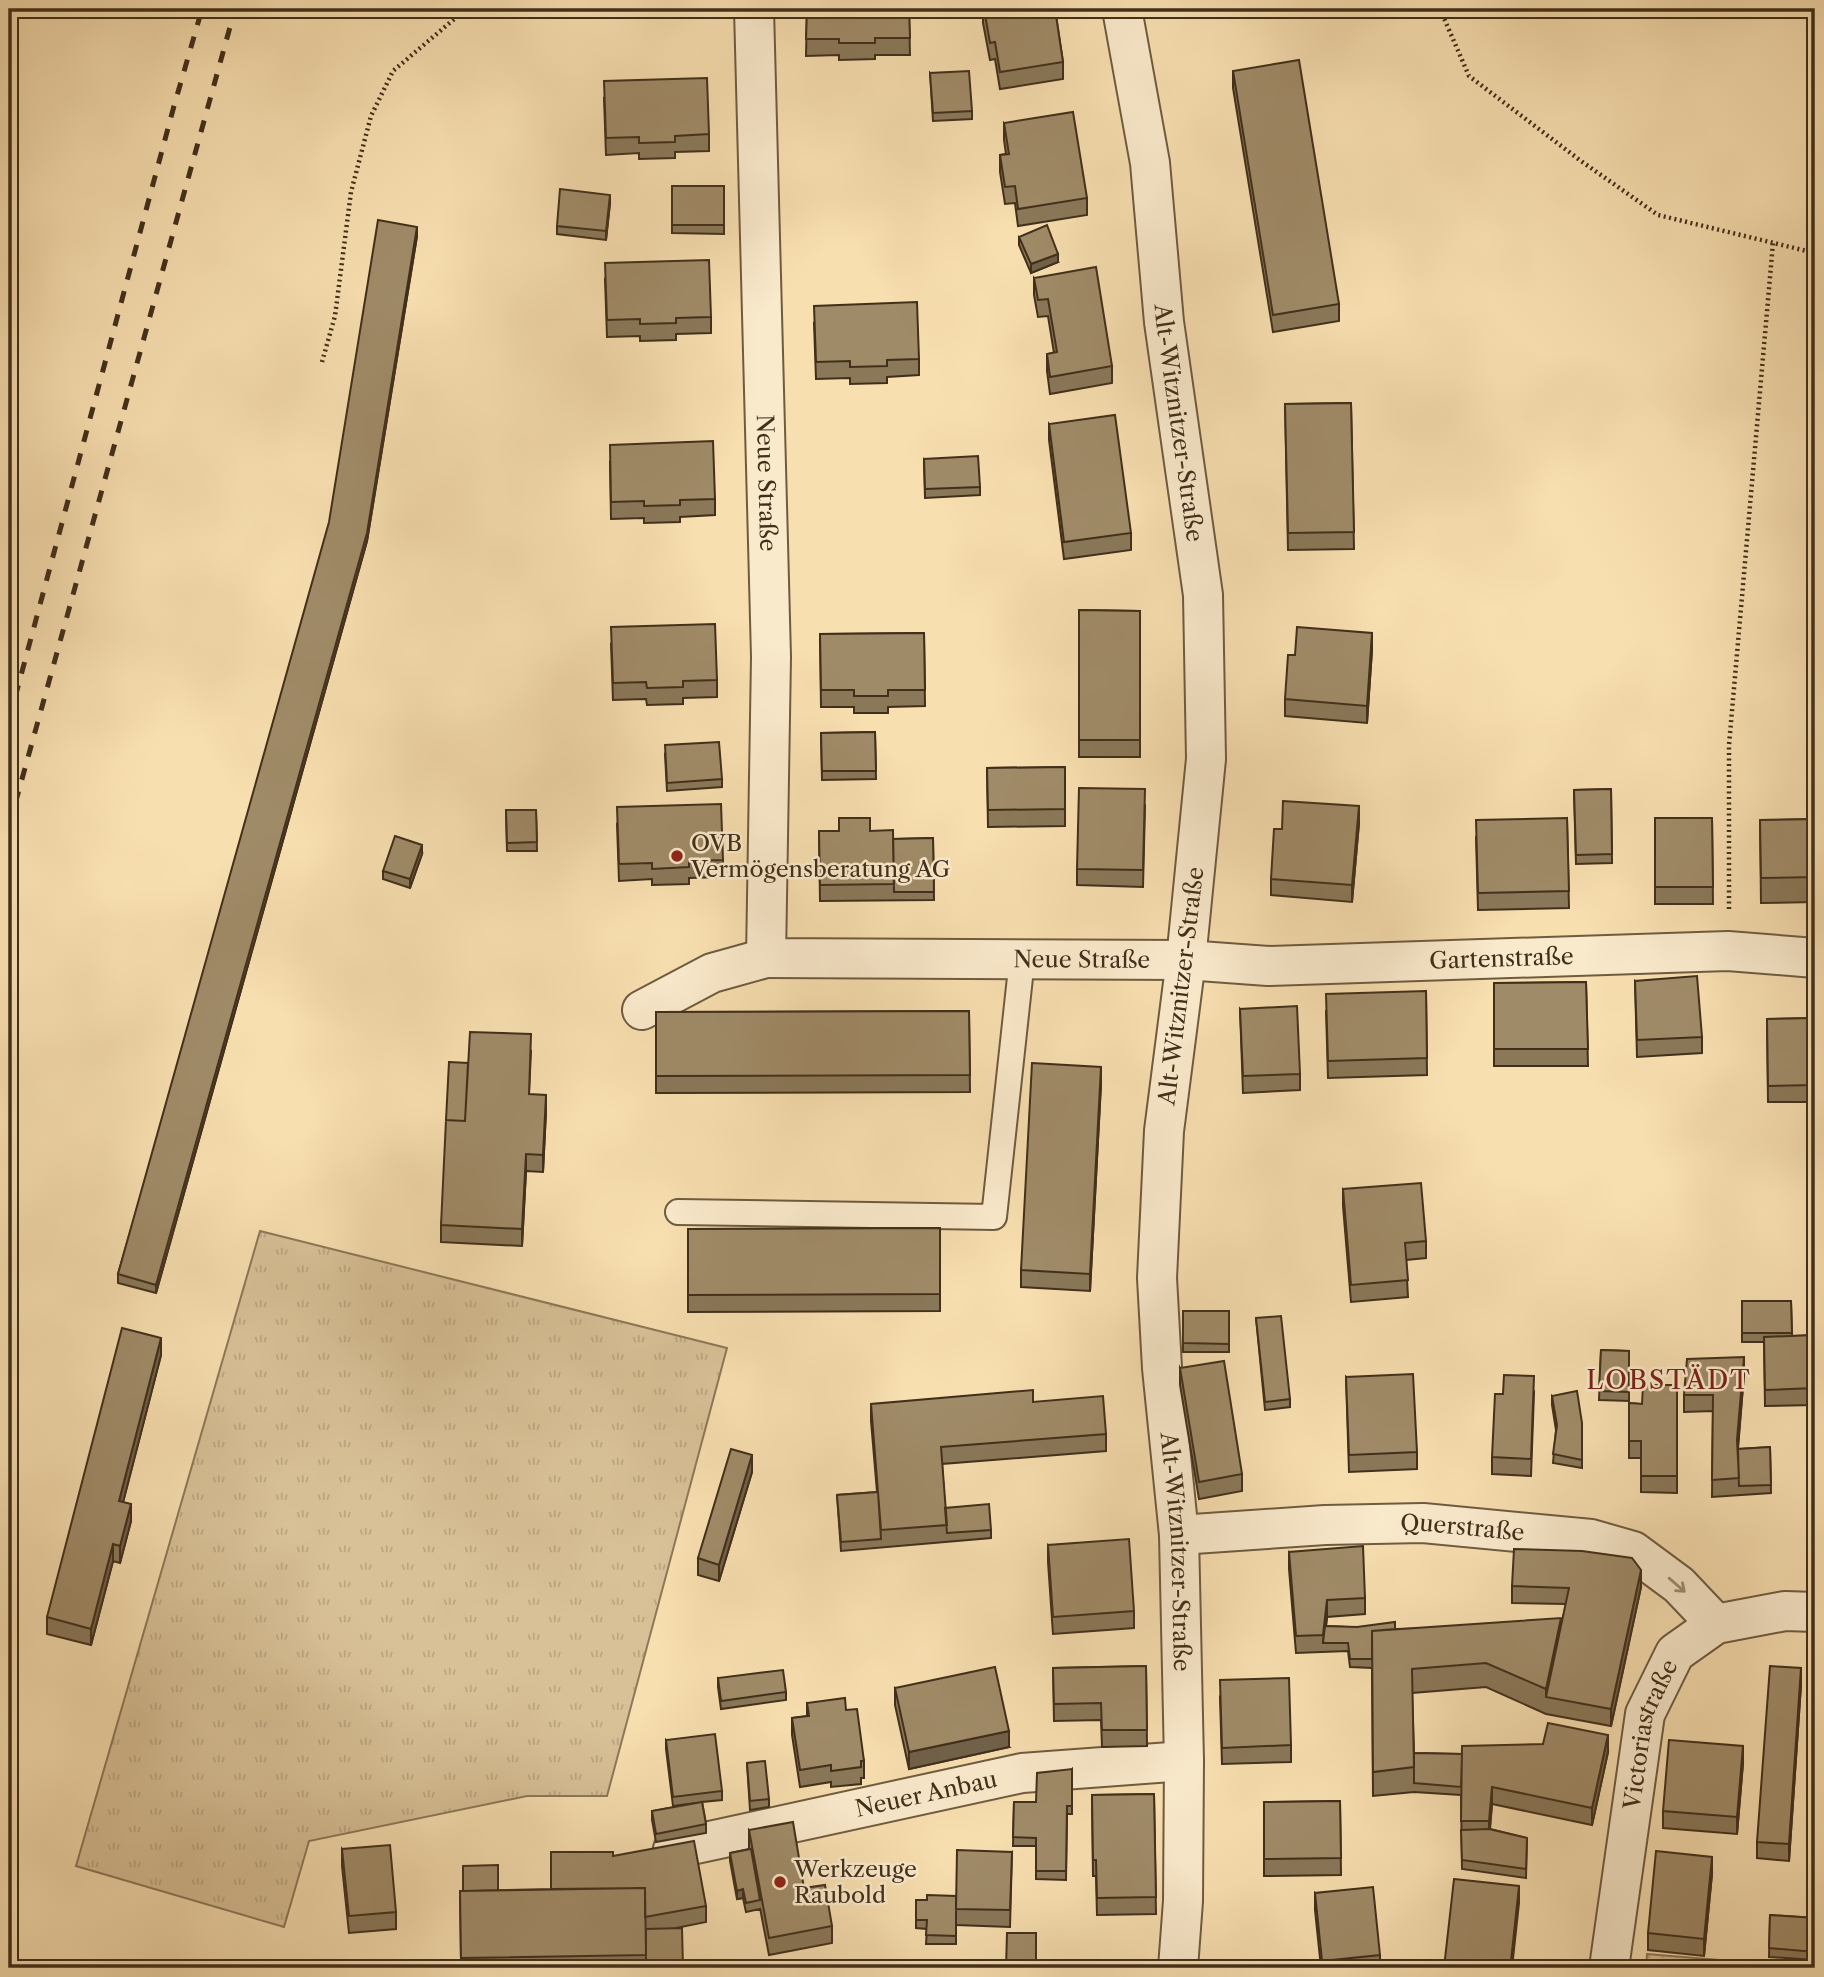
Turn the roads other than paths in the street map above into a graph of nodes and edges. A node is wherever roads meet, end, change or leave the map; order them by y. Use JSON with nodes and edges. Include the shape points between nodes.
{"nodes":[{"id":1,"x":754,"y":9,"type":"edge"},
{"id":2,"x":1122,"y":9,"type":"edge"},
{"id":3,"x":766,"y":958,"type":"junction"},
{"id":4,"x":1815,"y":958,"type":"edge"},
{"id":5,"x":1022,"y":959,"type":"junction"},
{"id":6,"x":1186,"y":960,"type":"junction"},
{"id":7,"x":642,"y":1010,"type":"dead end"},
{"id":8,"x":678,"y":1212,"type":"dead end"},
{"id":9,"x":1179,"y":1535,"type":"junction"},
{"id":10,"x":1815,"y":1612,"type":"edge"},
{"id":11,"x":1716,"y":1624,"type":"junction"},
{"id":12,"x":1184,"y":1761,"type":"junction"},
{"id":13,"x":673,"y":1849,"type":"edge"},
{"id":14,"x":1178,"y":1968,"type":"edge"},
{"id":15,"x":1609,"y":1968,"type":"edge"}],
"edges":[{"from":1,"to":3,"type":"street","name":"Neue Straße","via":[[771,657]]},
{"from":2,"to":6,"type":"street","name":"Alt-Witznitzer-Straße","via":[[1150,163],[1164,322],[1203,595],[1206,759]]},
{"from":3,"to":5,"type":"street","name":"Neue Straße"},
{"from":3,"to":7,"type":"street","name":"Neue Straße","via":[[712,973]]},
{"from":4,"to":6,"type":"street","name":"Gartenstraße","via":[[1728,951],[1268,965]]},
{"from":5,"to":6,"type":"street","name":"Neue Straße"},
{"from":5,"to":8,"type":"lane","via":[[994,1217]]},
{"from":6,"to":9,"type":"street","name":"Alt-Witznitzer-Straße","via":[[1164,1132],[1157,1278]]},
{"from":9,"to":11,"type":"street","name":"Querstraße","one_way":true,"via":[[1423,1523],[1591,1539],[1633,1551],[1679,1585]]},
{"from":9,"to":12,"type":"street","name":"Alt-Witznitzer-Straße"},
{"from":10,"to":11,"type":"street","name":"Victoriastraße","via":[[1785,1611]]},
{"from":11,"to":15,"type":"street","name":"Victoriastraße","via":[[1675,1653],[1645,1714]]},
{"from":12,"to":13,"type":"street","name":"Neuer Anbau","via":[[1022,1773]]},
{"from":12,"to":14,"type":"street","name":"Alt-Witznitzer-Straße"}]}
